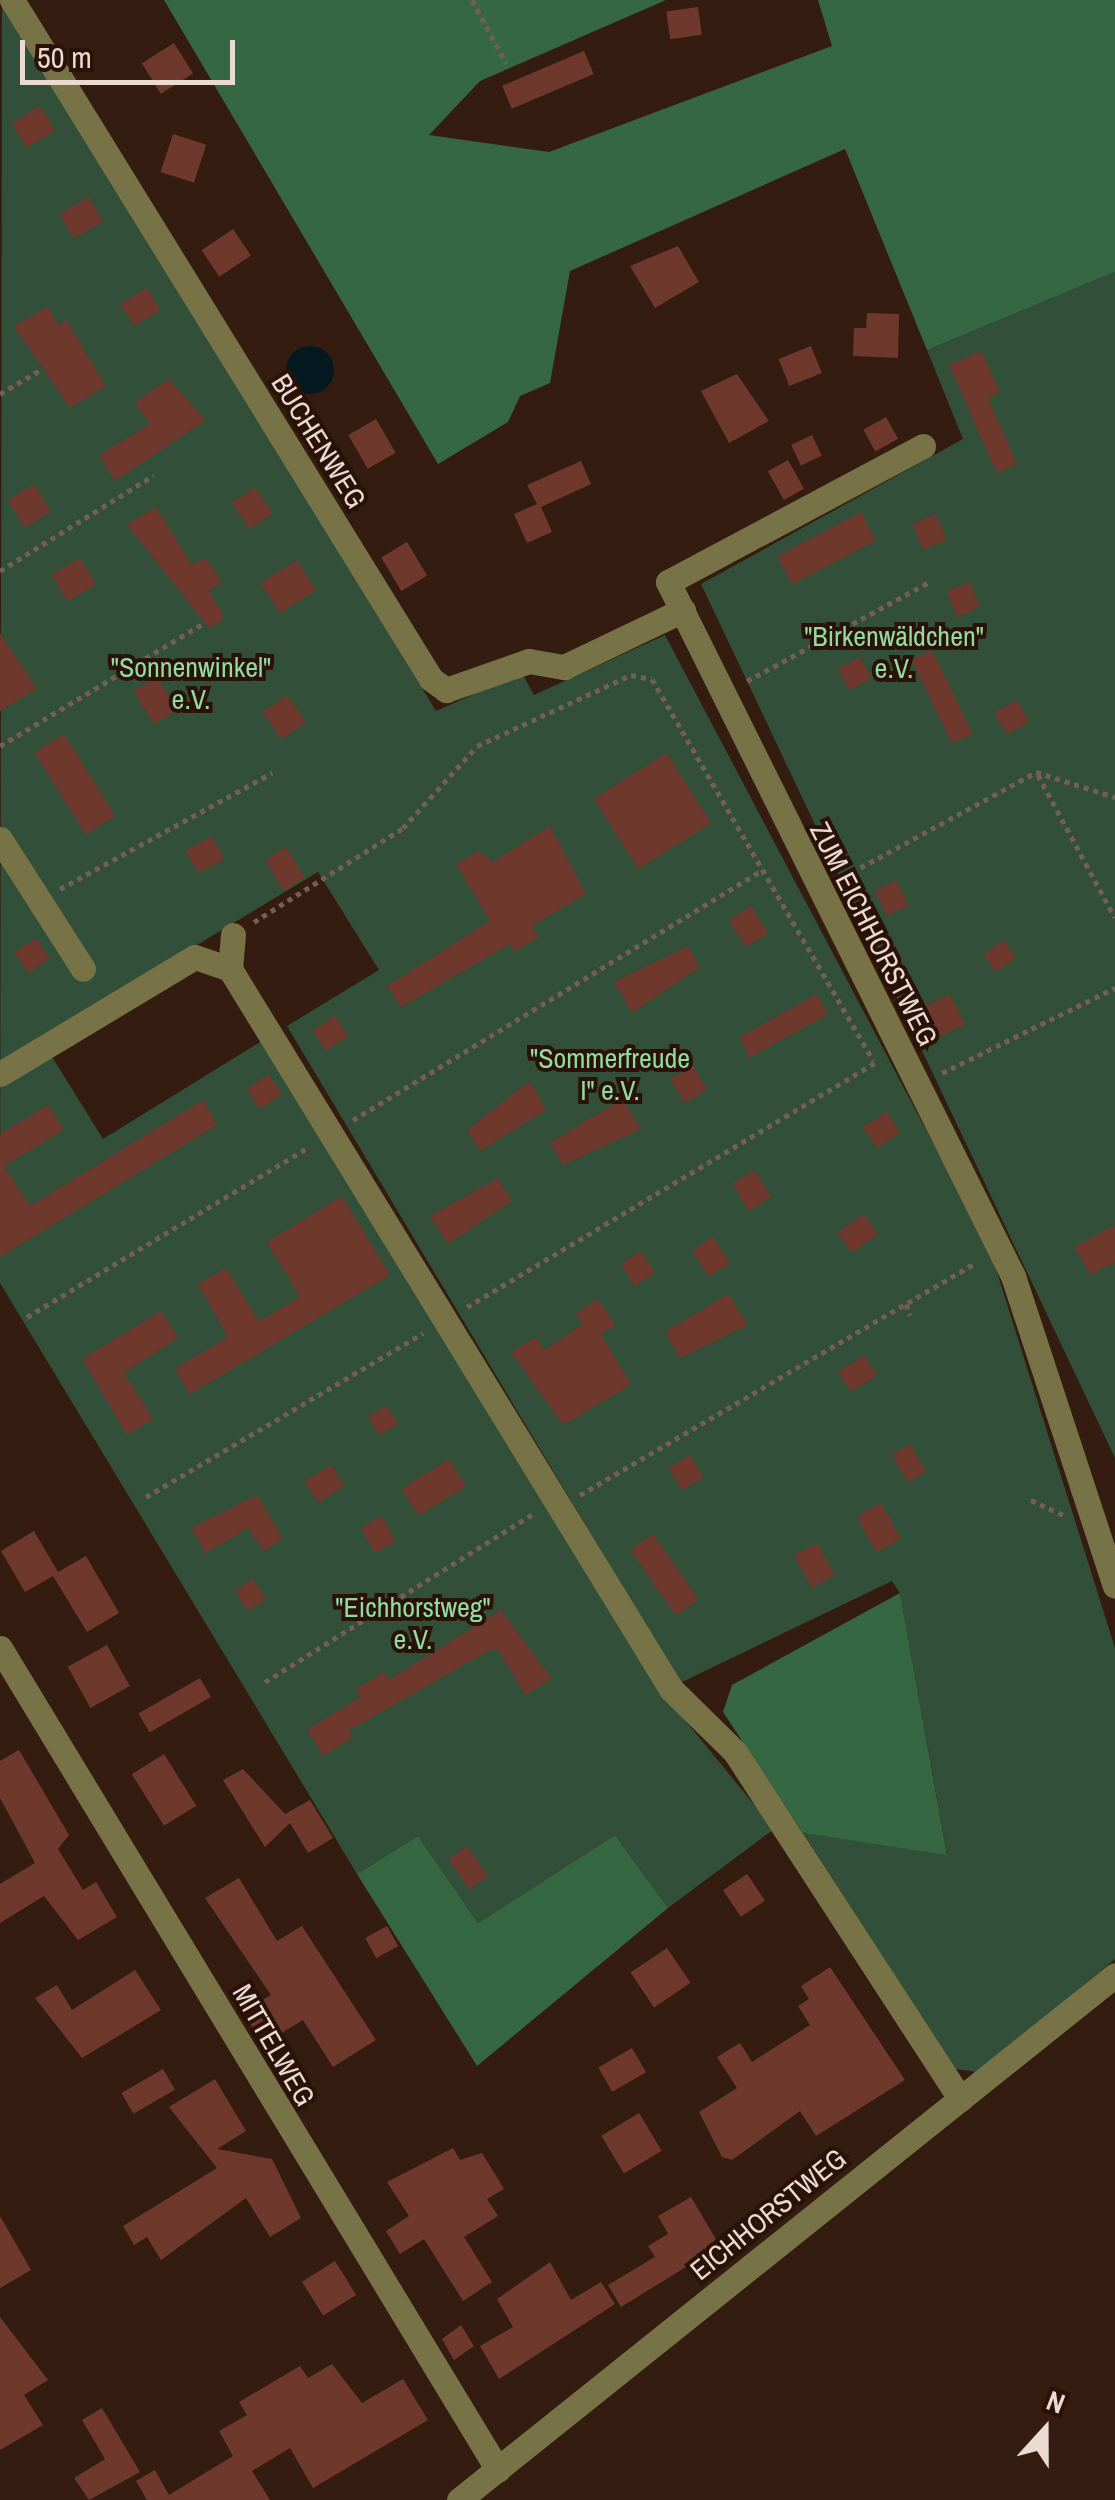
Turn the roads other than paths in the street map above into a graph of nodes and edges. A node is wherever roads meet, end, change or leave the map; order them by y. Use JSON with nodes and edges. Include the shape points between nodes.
{"nodes":[{"id":1,"x":12,"y":0,"type":"edge"},
{"id":2,"x":923,"y":446,"type":"dead end"},
{"id":3,"x":683,"y":610,"type":"junction"},
{"id":4,"x":0,"y":839,"type":"edge"},
{"id":5,"x":233,"y":935,"type":"road end"},
{"id":6,"x":83,"y":969,"type":"dead end"},
{"id":7,"x":230,"y":969,"type":"junction"},
{"id":8,"x":0,"y":1074,"type":"edge"},
{"id":9,"x":1115,"y":1586,"type":"edge"},
{"id":10,"x":0,"y":1648,"type":"edge"},
{"id":11,"x":1115,"y":1975,"type":"edge"},
{"id":12,"x":960,"y":2099,"type":"junction"},
{"id":13,"x":498,"y":2470,"type":"junction"},
{"id":14,"x":459,"y":2500,"type":"edge"}],
"edges":[{"from":1,"to":3,"type":"street","name":"BUCHENWEG","via":[[431,679],[446,690],[530,661],[564,667]]},
{"from":2,"to":3,"type":"street","name":"ZUM EICHHORSTWEG","via":[[668,582]]},
{"from":3,"to":9,"type":"street","name":"ZUM EICHHORSTWEG","via":[[1013,1276]]},
{"from":4,"to":6,"type":"street"},
{"from":5,"to":7,"type":"street"},
{"from":7,"to":8,"type":"street","via":[[195,957]]},
{"from":7,"to":12,"type":"street","via":[[671,1690],[735,1752]]},
{"from":10,"to":13,"type":"street","name":"MITTELWEG"},
{"from":11,"to":12,"type":"street","name":"EICHHORSTWEG"},
{"from":12,"to":13,"type":"street","name":"EICHHORSTWEG"},
{"from":13,"to":14,"type":"street","name":"EICHHORSTWEG"}]}
